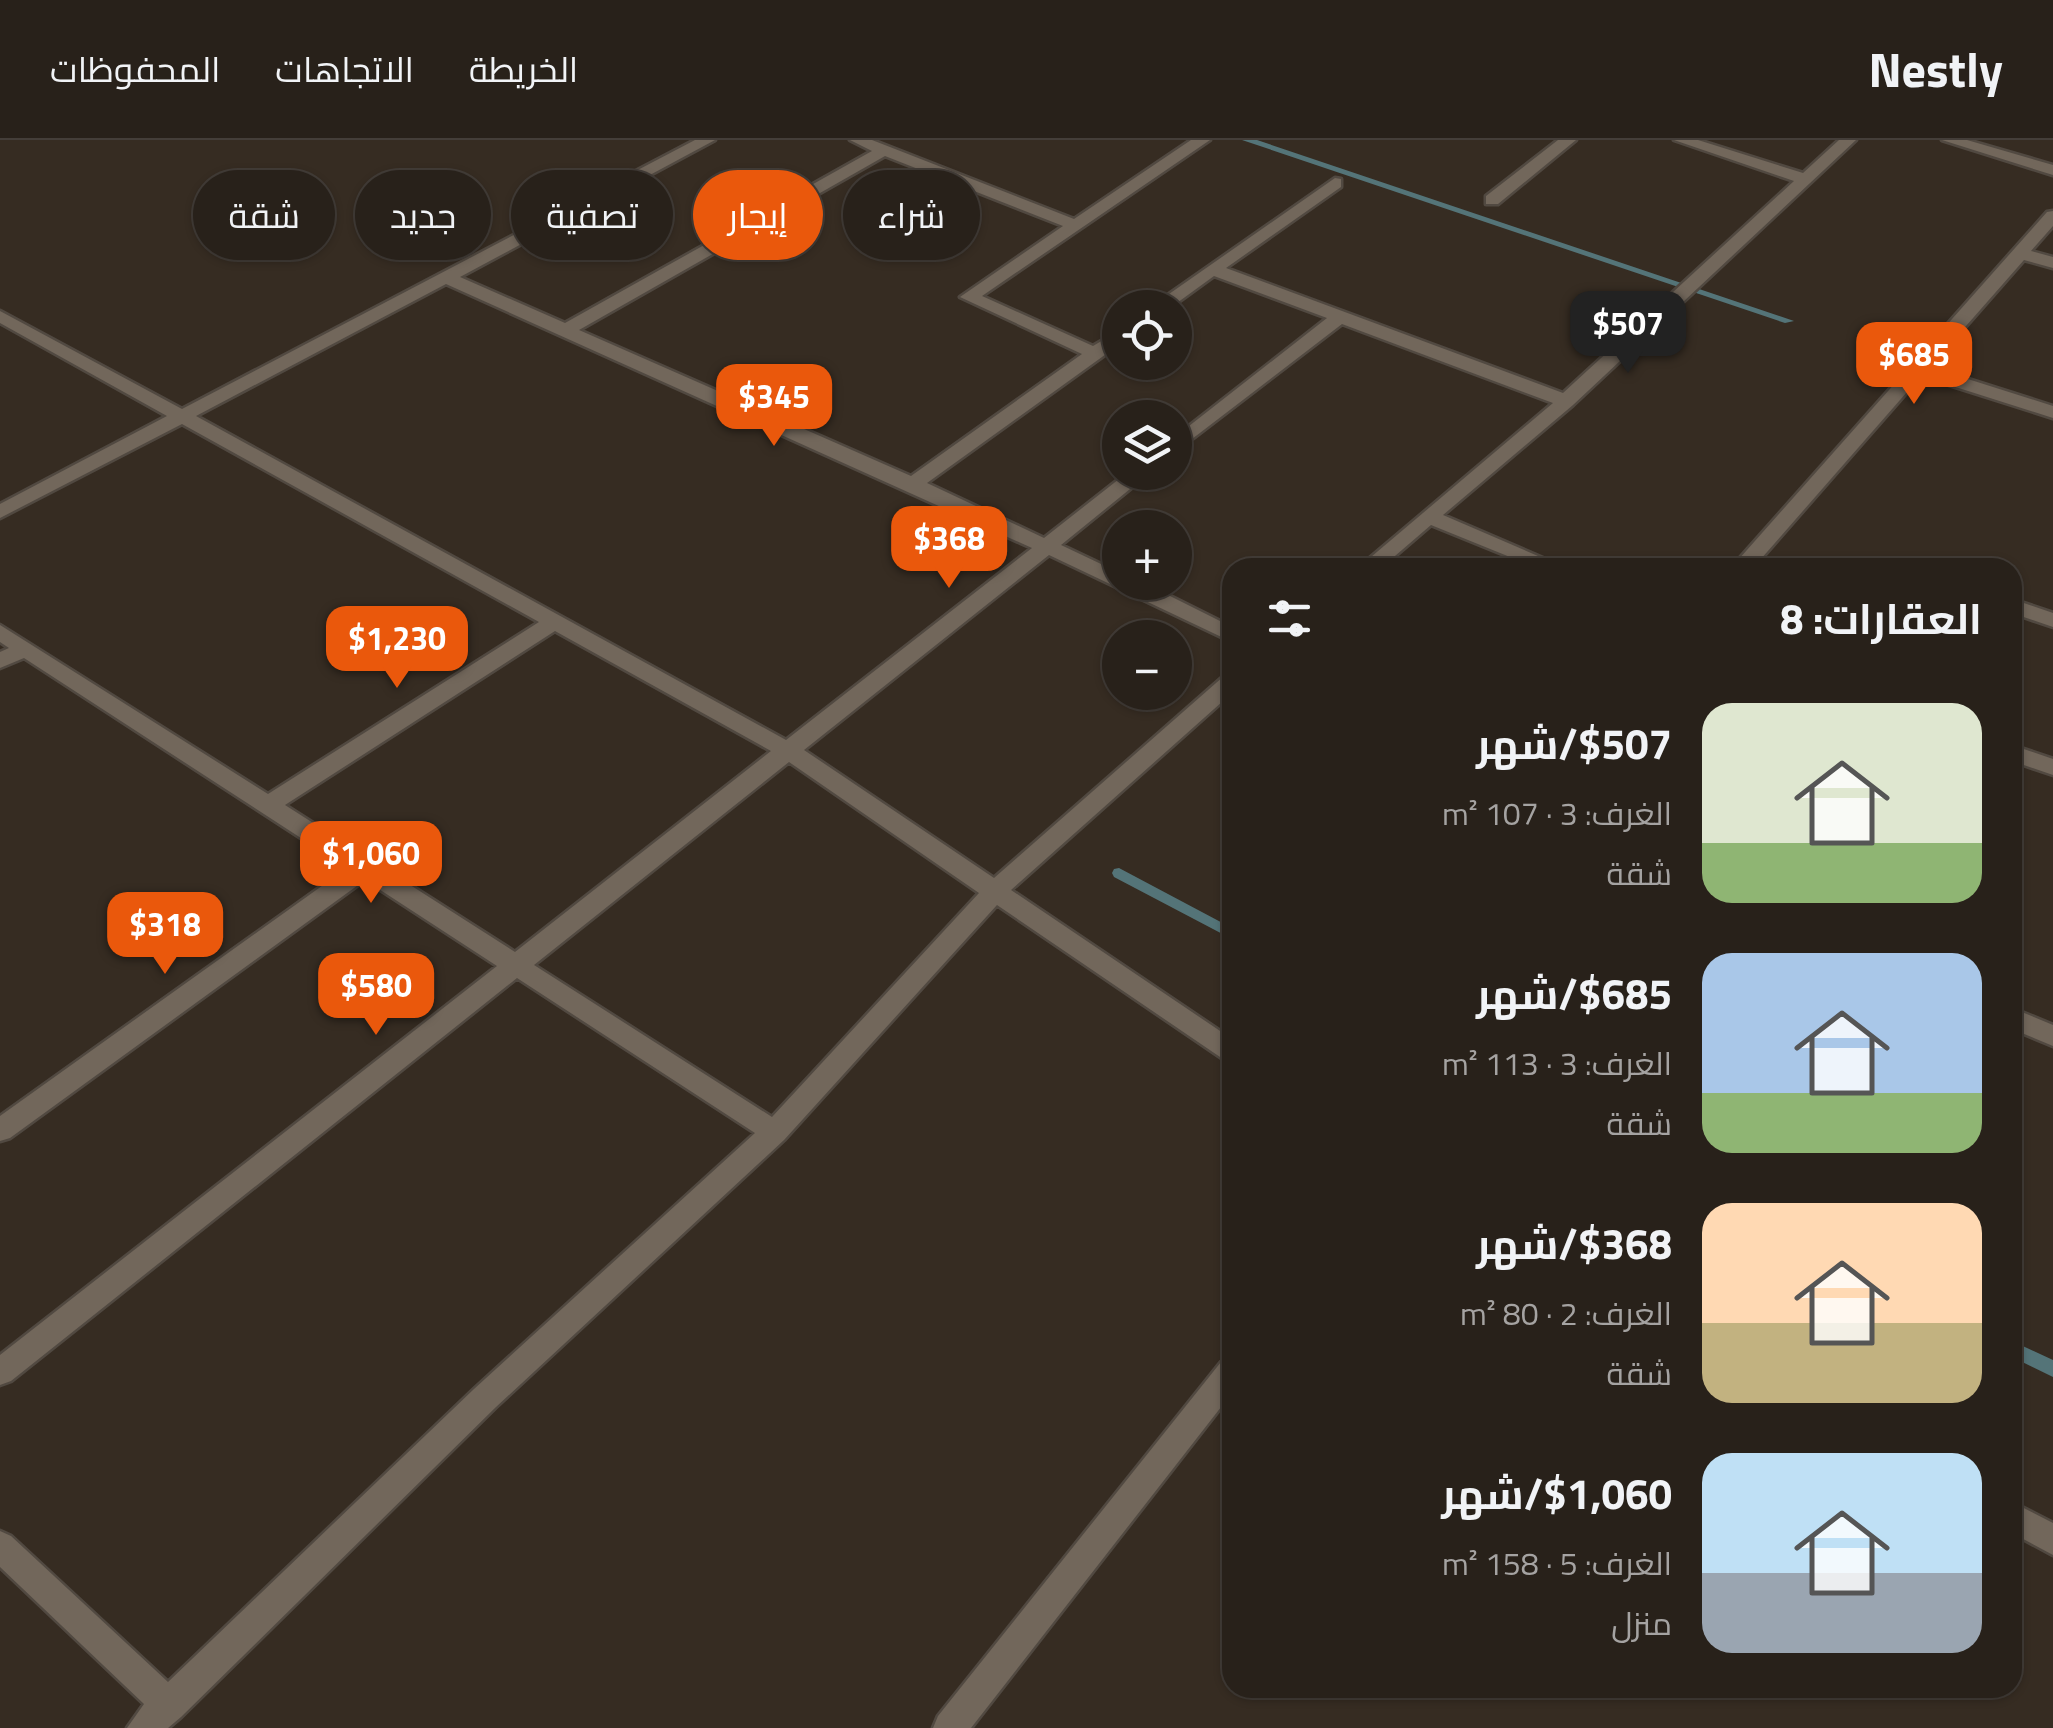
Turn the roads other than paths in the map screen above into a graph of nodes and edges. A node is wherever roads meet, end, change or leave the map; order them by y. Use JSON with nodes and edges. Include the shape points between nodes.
{"nodes":[{"id":1,"x":707,"y":140,"type":"edge"},
{"id":2,"x":858,"y":140,"type":"edge"},
{"id":3,"x":1202,"y":140,"type":"edge"},
{"id":4,"x":1568,"y":140,"type":"edge"},
{"id":5,"x":1682,"y":140,"type":"edge"},
{"id":6,"x":1848,"y":140,"type":"edge"},
{"id":7,"x":1950,"y":140,"type":"edge"},
{"id":8,"x":884,"y":150,"type":"junction"},
{"id":9,"x":2053,"y":170,"type":"edge"},
{"id":10,"x":1807,"y":180,"type":"junction"},
{"id":11,"x":1335,"y":183,"type":"dead end"},
{"id":12,"x":1492,"y":200,"type":"dead end"},
{"id":13,"x":2053,"y":216,"type":"edge"},
{"id":14,"x":1077,"y":226,"type":"junction"},
{"id":15,"x":2020,"y":253,"type":"junction"},
{"id":16,"x":2053,"y":262,"type":"edge"},
{"id":17,"x":1211,"y":269,"type":"junction"},
{"id":18,"x":447,"y":278,"type":"junction"},
{"id":19,"x":1182,"y":290,"type":"edge"},
{"id":20,"x":0,"y":316,"type":"edge"},
{"id":21,"x":1340,"y":317,"type":"junction"},
{"id":22,"x":566,"y":330,"type":"junction"},
{"id":23,"x":1102,"y":348,"type":"edge"},
{"id":24,"x":1095,"y":353,"type":"junction"},
{"id":25,"x":1916,"y":368,"type":"junction"},
{"id":26,"x":1566,"y":401,"type":"junction"},
{"id":27,"x":2053,"y":412,"type":"edge"},
{"id":28,"x":184,"y":414,"type":"junction"},
{"id":29,"x":1192,"y":433,"type":"edge"},
{"id":30,"x":913,"y":484,"type":"junction"},
{"id":31,"x":1118,"y":490,"type":"edge"},
{"id":32,"x":0,"y":512,"type":"edge"},
{"id":33,"x":1430,"y":518,"type":"junction"},
{"id":34,"x":1048,"y":546,"type":"junction"},
{"id":35,"x":1380,"y":558,"type":"edge"},
{"id":36,"x":1531,"y":558,"type":"edge"},
{"id":37,"x":1750,"y":558,"type":"edge"},
{"id":38,"x":1102,"y":572,"type":"edge"},
{"id":39,"x":1159,"y":600,"type":"edge"},
{"id":40,"x":2022,"y":608,"type":"edge"},
{"id":41,"x":2053,"y":620,"type":"edge"},
{"id":42,"x":554,"y":622,"type":"junction"},
{"id":43,"x":1222,"y":630,"type":"edge"},
{"id":44,"x":0,"y":632,"type":"edge"},
{"id":45,"x":24,"y":649,"type":"junction"},
{"id":46,"x":0,"y":661,"type":"edge"},
{"id":47,"x":1222,"y":689,"type":"edge"},
{"id":48,"x":790,"y":752,"type":"junction"},
{"id":49,"x":2022,"y":756,"type":"edge"},
{"id":50,"x":2053,"y":767,"type":"edge"},
{"id":51,"x":269,"y":804,"type":"junction"},
{"id":52,"x":364,"y":869,"type":"junction"},
{"id":53,"x":998,"y":889,"type":"junction"},
{"id":54,"x":513,"y":966,"type":"junction"},
{"id":55,"x":2022,"y":1022,"type":"edge"},
{"id":56,"x":2053,"y":1036,"type":"edge"},
{"id":57,"x":1222,"y":1046,"type":"edge"},
{"id":58,"x":0,"y":1130,"type":"edge"},
{"id":59,"x":774,"y":1132,"type":"junction"},
{"id":60,"x":0,"y":1372,"type":"edge"},
{"id":61,"x":1222,"y":1384,"type":"edge"},
{"id":62,"x":2022,"y":1522,"type":"edge"},
{"id":63,"x":2053,"y":1540,"type":"edge"},
{"id":64,"x":0,"y":1546,"type":"edge"},
{"id":65,"x":169,"y":1705,"type":"junction"},
{"id":66,"x":144,"y":1728,"type":"edge"},
{"id":67,"x":950,"y":1728,"type":"edge"}],
"edges":[{"from":1,"to":18,"type":"street"},
{"from":2,"to":8,"type":"street"},
{"from":3,"to":14,"type":"street"},
{"from":4,"to":12,"type":"street"},
{"from":5,"to":10,"type":"street"},
{"from":6,"to":10,"type":"street"},
{"from":7,"to":9,"type":"street"},
{"from":8,"to":14,"type":"street"},
{"from":8,"to":22,"type":"street"},
{"from":10,"to":26,"type":"street"},
{"from":11,"to":17,"type":"street"},
{"from":13,"to":15,"type":"street"},
{"from":14,"to":24,"type":"street","via":[[969,297]]},
{"from":15,"to":16,"type":"street"},
{"from":15,"to":25,"type":"street"},
{"from":17,"to":19,"type":"street"},
{"from":17,"to":21,"type":"street"},
{"from":18,"to":22,"type":"street"},
{"from":18,"to":28,"type":"street"},
{"from":20,"to":28,"type":"street"},
{"from":21,"to":26,"type":"street"},
{"from":21,"to":29,"type":"street"},
{"from":22,"to":30,"type":"street"},
{"from":23,"to":24,"type":"street"},
{"from":24,"to":30,"type":"street"},
{"from":25,"to":27,"type":"street"},
{"from":25,"to":37,"type":"street"},
{"from":26,"to":33,"type":"street"},
{"from":28,"to":32,"type":"street"},
{"from":28,"to":42,"type":"street"},
{"from":30,"to":34,"type":"street"},
{"from":31,"to":34,"type":"street"},
{"from":33,"to":35,"type":"street"},
{"from":33,"to":36,"type":"street"},
{"from":34,"to":38,"type":"street"},
{"from":34,"to":48,"type":"street"},
{"from":39,"to":43,"type":"street"},
{"from":40,"to":41,"type":"street"},
{"from":42,"to":48,"type":"street"},
{"from":42,"to":51,"type":"street"},
{"from":44,"to":45,"type":"street"},
{"from":45,"to":46,"type":"street"},
{"from":45,"to":51,"type":"street"},
{"from":47,"to":53,"type":"street"},
{"from":48,"to":53,"type":"street"},
{"from":48,"to":54,"type":"street"},
{"from":49,"to":50,"type":"street"},
{"from":51,"to":52,"type":"street"},
{"from":52,"to":54,"type":"street"},
{"from":52,"to":58,"type":"street"},
{"from":53,"to":57,"type":"street"},
{"from":53,"to":59,"type":"street"},
{"from":54,"to":59,"type":"street"},
{"from":54,"to":60,"type":"street"},
{"from":55,"to":56,"type":"street"},
{"from":59,"to":65,"type":"street","via":[[485,1398]]},
{"from":61,"to":67,"type":"street"},
{"from":62,"to":63,"type":"street"},
{"from":64,"to":65,"type":"street"},
{"from":65,"to":66,"type":"street"}]}
